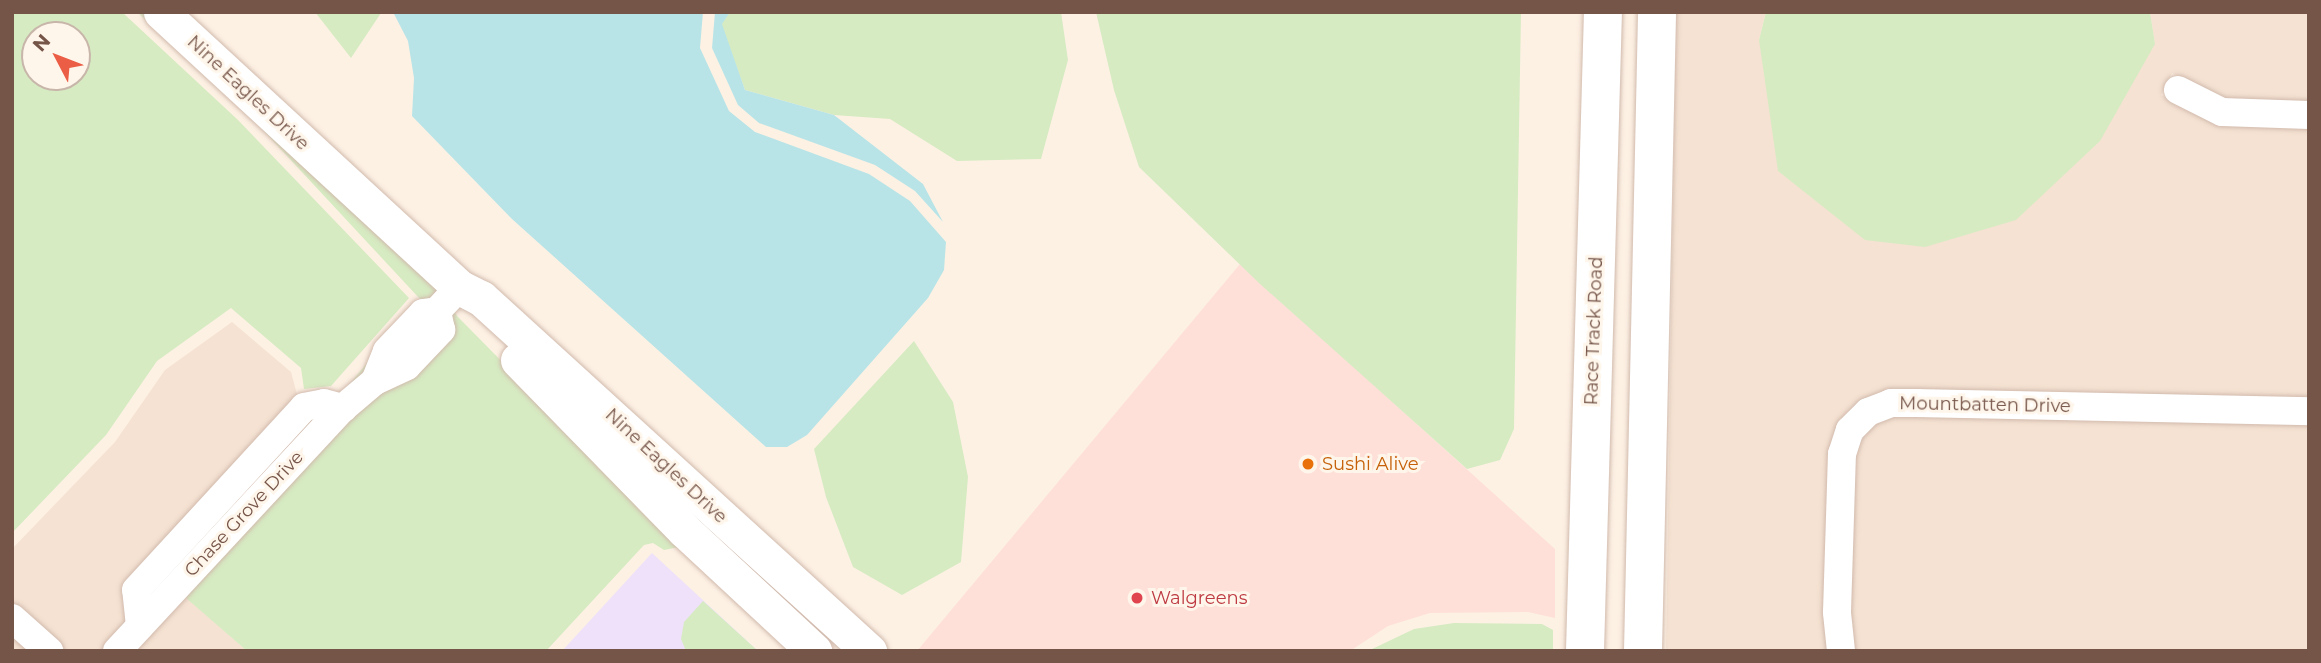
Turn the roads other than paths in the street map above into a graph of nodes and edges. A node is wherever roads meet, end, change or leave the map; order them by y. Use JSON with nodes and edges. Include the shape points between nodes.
{"nodes":[{"id":1,"x":161,"y":12,"type":"edge"},
{"id":2,"x":1602,"y":12,"type":"edge"},
{"id":3,"x":1657,"y":12,"type":"edge"},
{"id":4,"x":2179,"y":90,"type":"dead end"},
{"id":5,"x":2309,"y":115,"type":"edge"},
{"id":6,"x":448,"y":300,"type":"junction"},
{"id":7,"x":2309,"y":411,"type":"edge"},
{"id":8,"x":742,"y":536,"type":"junction"},
{"id":9,"x":1645,"y":536,"type":"junction"},
{"id":10,"x":717,"y":562,"type":"junction"},
{"id":11,"x":1586,"y":600,"type":"junction"},
{"id":12,"x":12,"y":618,"type":"edge"},
{"id":13,"x":49,"y":651,"type":"edge"},
{"id":14,"x":117,"y":651,"type":"edge"},
{"id":15,"x":814,"y":651,"type":"edge"},
{"id":16,"x":869,"y":651,"type":"edge"},
{"id":17,"x":1586,"y":651,"type":"edge"},
{"id":18,"x":1607,"y":651,"type":"edge"},
{"id":19,"x":1643,"y":651,"type":"edge"},
{"id":20,"x":1841,"y":651,"type":"edge"}],
"edges":[{"from":1,"to":6,"type":"street","name":"Nine Eagles Drive"},
{"from":2,"to":11,"type":"main road","name":"Race Track Road"},
{"from":3,"to":9,"type":"main road"},
{"from":4,"to":5,"type":"street","via":[[2222,112]]},
{"from":6,"to":8,"type":"street","name":"Nine Eagles Drive","via":[[481,298]]},
{"from":6,"to":10,"type":"street","name":"Nine Eagles Drive","via":[[466,307]]},
{"from":6,"to":14,"type":"street","via":[[441,330],[407,366],[375,381],[343,408],[324,403],[304,407],[136,590],[140,626]]},
{"from":7,"to":20,"type":"street","name":"Mountbatten Drive","via":[[1891,403],[1868,412],[1850,430],[1842,454],[1837,612]]},
{"from":8,"to":10,"type":"street"},
{"from":8,"to":16,"type":"street","name":"Nine Eagles Drive"},
{"from":9,"to":11,"type":"main road","via":[[1608,582]]},
{"from":9,"to":19,"type":"main road"},
{"from":10,"to":15,"type":"street","name":"Nine Eagles Drive"},
{"from":11,"to":17,"type":"main road","name":"Race Track Road"},
{"from":11,"to":18,"type":"main road","via":[[1601,626]]},
{"from":12,"to":13,"type":"street"}]}
